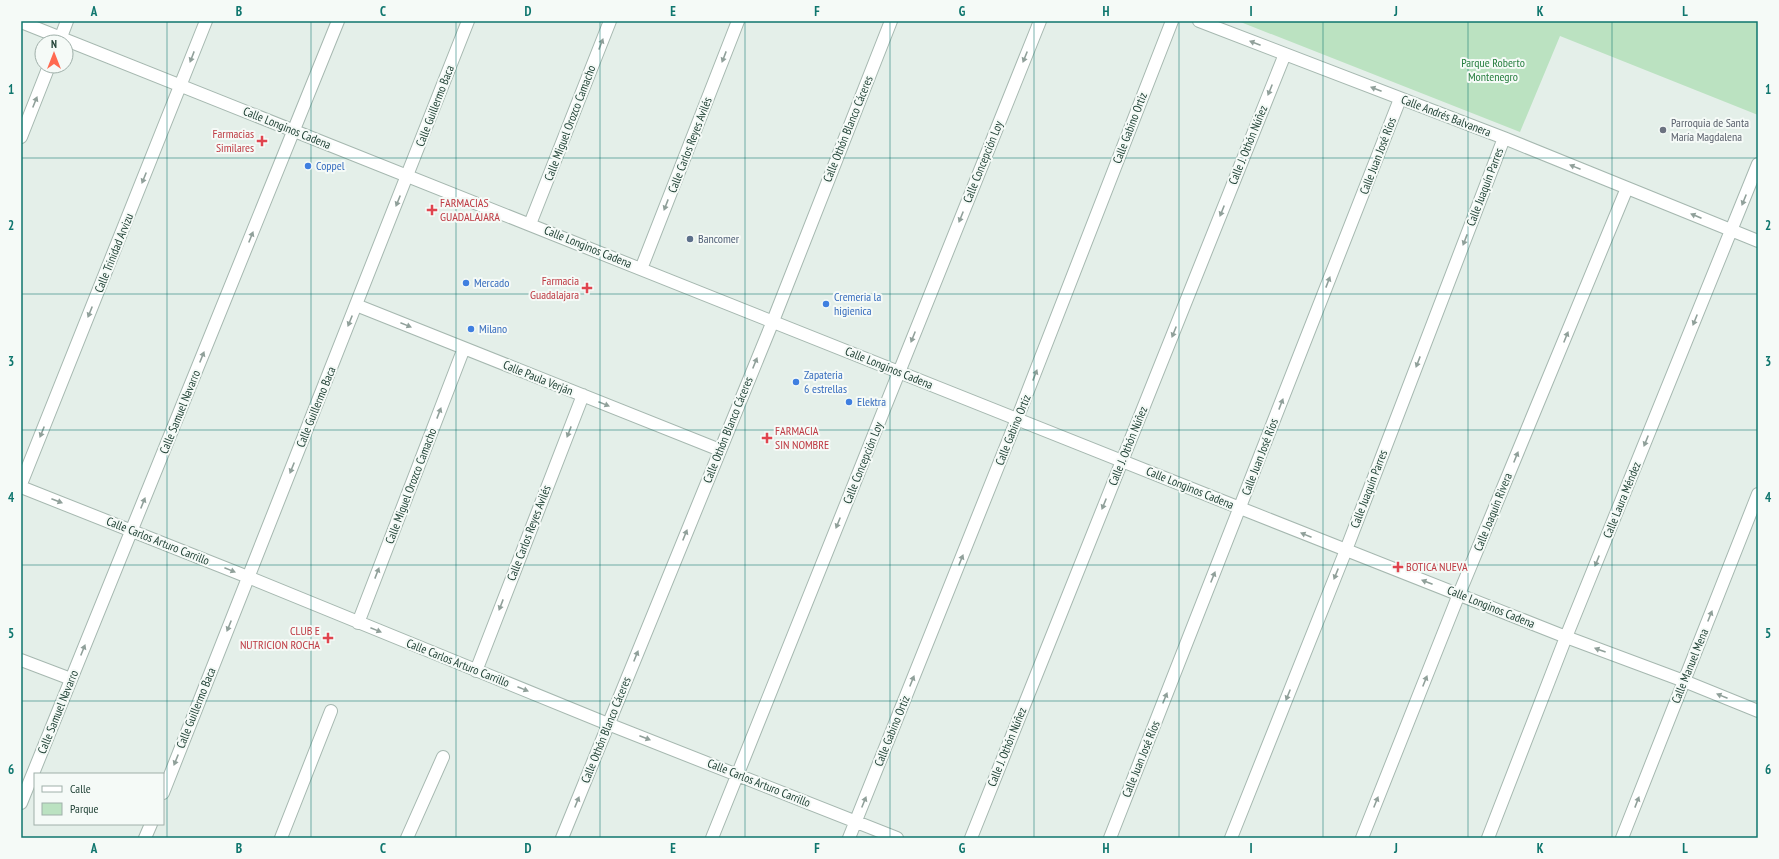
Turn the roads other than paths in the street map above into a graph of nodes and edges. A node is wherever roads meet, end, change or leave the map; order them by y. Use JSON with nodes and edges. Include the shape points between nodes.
{"nodes":[{"id":1,"x":67,"y":21,"type":"edge"},
{"id":2,"x":206,"y":21,"type":"edge"},
{"id":3,"x":338,"y":21,"type":"edge"},
{"id":4,"x":468,"y":21,"type":"edge"},
{"id":5,"x":610,"y":21,"type":"edge"},
{"id":6,"x":738,"y":21,"type":"edge"},
{"id":7,"x":891,"y":21,"type":"edge"},
{"id":8,"x":1040,"y":21,"type":"edge"},
{"id":9,"x":1172,"y":21,"type":"edge"},
{"id":10,"x":1199,"y":21,"type":"edge"},
{"id":11,"x":21,"y":22,"type":"edge"},
{"id":12,"x":47,"y":34,"type":"edge"},
{"id":13,"x":62,"y":34,"type":"edge"},
{"id":14,"x":74,"y":45,"type":"edge"},
{"id":15,"x":1285,"y":54,"type":"junction"},
{"id":16,"x":46,"y":74,"type":"edge"},
{"id":17,"x":181,"y":85,"type":"junction"},
{"id":18,"x":1400,"y":99,"type":"junction"},
{"id":19,"x":294,"y":130,"type":"junction"},
{"id":20,"x":21,"y":137,"type":"edge"},
{"id":21,"x":1504,"y":138,"type":"junction"},
{"id":22,"x":1758,"y":164,"type":"edge"},
{"id":23,"x":408,"y":176,"type":"junction"},
{"id":24,"x":1627,"y":188,"type":"junction"},
{"id":25,"x":530,"y":224,"type":"junction"},
{"id":26,"x":1731,"y":231,"type":"junction"},
{"id":27,"x":1758,"y":241,"type":"edge"},
{"id":28,"x":641,"y":268,"type":"junction"},
{"id":29,"x":356,"y":305,"type":"junction"},
{"id":30,"x":773,"y":321,"type":"junction"},
{"id":31,"x":464,"y":348,"type":"junction"},
{"id":32,"x":899,"y":373,"type":"junction"},
{"id":33,"x":583,"y":395,"type":"junction"},
{"id":34,"x":1017,"y":419,"type":"junction"},
{"id":35,"x":720,"y":450,"type":"junction"},
{"id":36,"x":1122,"y":461,"type":"junction"},
{"id":37,"x":21,"y":485,"type":"edge"},
{"id":38,"x":1758,"y":494,"type":"edge"},
{"id":39,"x":1240,"y":508,"type":"junction"},
{"id":40,"x":132,"y":530,"type":"junction"},
{"id":41,"x":1346,"y":550,"type":"junction"},
{"id":42,"x":248,"y":577,"type":"junction"},
{"id":43,"x":1459,"y":594,"type":"junction"},
{"id":44,"x":358,"y":623,"type":"junction"},
{"id":45,"x":1566,"y":637,"type":"junction"},
{"id":46,"x":21,"y":660,"type":"edge"},
{"id":47,"x":476,"y":671,"type":"junction"},
{"id":48,"x":71,"y":679,"type":"junction"},
{"id":49,"x":1684,"y":681,"type":"junction"},
{"id":50,"x":1758,"y":711,"type":"edge"},
{"id":51,"x":331,"y":712,"type":"dead end"},
{"id":52,"x":608,"y":724,"type":"junction"},
{"id":53,"x":443,"y":757,"type":"dead end"},
{"id":54,"x":738,"y":774,"type":"junction"},
{"id":55,"x":164,"y":790,"type":"edge"},
{"id":56,"x":21,"y":802,"type":"edge"},
{"id":57,"x":856,"y":822,"type":"junction"},
{"id":58,"x":151,"y":825,"type":"edge"},
{"id":59,"x":145,"y":838,"type":"edge"},
{"id":60,"x":281,"y":838,"type":"edge"},
{"id":61,"x":407,"y":838,"type":"edge"},
{"id":62,"x":562,"y":838,"type":"edge"},
{"id":63,"x":712,"y":838,"type":"edge"},
{"id":64,"x":850,"y":838,"type":"edge"},
{"id":65,"x":897,"y":838,"type":"edge"},
{"id":66,"x":971,"y":838,"type":"edge"},
{"id":67,"x":1110,"y":838,"type":"edge"},
{"id":68,"x":1231,"y":838,"type":"edge"},
{"id":69,"x":1362,"y":838,"type":"edge"},
{"id":70,"x":1488,"y":838,"type":"edge"},
{"id":71,"x":1622,"y":838,"type":"edge"}],
"edges":[{"from":1,"to":13,"type":"street"},
{"from":2,"to":17,"type":"street","name":"Calle Trinidad Arvizu","one_way":true},
{"from":3,"to":19,"type":"street","name":"Calle Samuel Navarro"},
{"from":4,"to":23,"type":"street","name":"Calle Guillermo Baca"},
{"from":25,"to":5,"type":"street","name":"Calle Miguel Orozco Camacho","one_way":true},
{"from":6,"to":28,"type":"street","name":"Calle Carlos Reyes Avilés","one_way":true},
{"from":7,"to":30,"type":"street","name":"Calle Othón Blanco Cáceres"},
{"from":8,"to":32,"type":"street","name":"Calle Concepción Loy","one_way":true},
{"from":34,"to":9,"type":"street","name":"Calle Gabino Ortiz","one_way":true},
{"from":15,"to":10,"type":"street","name":"Calle Andrés Balvanera","one_way":true},
{"from":11,"to":12,"type":"street","name":"Calle Longinos Cadena"},
{"from":14,"to":17,"type":"street","name":"Calle Longinos Cadena"},
{"from":18,"to":15,"type":"street","name":"Calle Andrés Balvanera","one_way":true},
{"from":15,"to":36,"type":"street","name":"Calle J. Othón Núñez","one_way":true},
{"from":20,"to":16,"type":"street","one_way":true},
{"from":17,"to":19,"type":"street","name":"Calle Longinos Cadena"},
{"from":17,"to":37,"type":"street","name":"Calle Trinidad Arvizu","one_way":true},
{"from":18,"to":21,"type":"street","name":"Calle Andrés Balvanera"},
{"from":39,"to":18,"type":"street","name":"Calle Juan José Ríos","one_way":true},
{"from":19,"to":23,"type":"street","name":"Calle Longinos Cadena"},
{"from":40,"to":19,"type":"street","name":"Calle Samuel Navarro","one_way":true},
{"from":24,"to":21,"type":"street","name":"Calle Andrés Balvanera","one_way":true},
{"from":21,"to":41,"type":"street","name":"Calle Juaquín Parres","one_way":true},
{"from":22,"to":26,"type":"street","name":"Calle Laura Méndez","one_way":true},
{"from":23,"to":25,"type":"street","name":"Calle Longinos Cadena"},
{"from":23,"to":29,"type":"street","name":"Calle Guillermo Baca","one_way":true},
{"from":26,"to":24,"type":"street","name":"Calle Andrés Balvanera","one_way":true},
{"from":43,"to":24,"type":"street","name":"Calle Joaquín Rivera","one_way":true},
{"from":25,"to":28,"type":"street","name":"Calle Longinos Cadena"},
{"from":26,"to":27,"type":"street","name":"Calle Andrés Balvanera"},
{"from":26,"to":45,"type":"street","name":"Calle Laura Méndez","one_way":true},
{"from":28,"to":30,"type":"street","name":"Calle Longinos Cadena"},
{"from":29,"to":31,"type":"street","name":"Calle Paula Verján","one_way":true},
{"from":29,"to":42,"type":"street","name":"Calle Guillermo Baca","one_way":true},
{"from":30,"to":32,"type":"street","name":"Calle Longinos Cadena"},
{"from":35,"to":30,"type":"street","name":"Calle Othón Blanco Cáceres","one_way":true},
{"from":31,"to":33,"type":"street","name":"Calle Paula Verján"},
{"from":44,"to":31,"type":"street","name":"Calle Miguel Orozco Camacho","one_way":true},
{"from":32,"to":34,"type":"street","name":"Calle Longinos Cadena"},
{"from":32,"to":54,"type":"street","name":"Calle Concepción Loy","one_way":true},
{"from":33,"to":35,"type":"street","name":"Calle Paula Verján","one_way":true},
{"from":33,"to":47,"type":"street","name":"Calle Carlos Reyes Avilés","one_way":true},
{"from":34,"to":36,"type":"street","name":"Calle Longinos Cadena"},
{"from":57,"to":34,"type":"street","name":"Calle Gabino Ortiz","one_way":true},
{"from":52,"to":35,"type":"street","name":"Calle Othón Blanco Cáceres","one_way":true},
{"from":36,"to":39,"type":"street","name":"Calle Longinos Cadena"},
{"from":36,"to":66,"type":"street","name":"Calle J. Othón Núñez","one_way":true},
{"from":37,"to":40,"type":"street","name":"Calle Carlos Arturo Carrillo","one_way":true},
{"from":49,"to":38,"type":"street","name":"Calle Manuel Mena","one_way":true},
{"from":41,"to":39,"type":"street","name":"Calle Longinos Cadena","one_way":true},
{"from":67,"to":39,"type":"street","name":"Calle Juan José Ríos","one_way":true},
{"from":40,"to":42,"type":"street","name":"Calle Carlos Arturo Carrillo","one_way":true},
{"from":48,"to":40,"type":"street","name":"Calle Samuel Navarro","one_way":true},
{"from":43,"to":41,"type":"street","name":"Calle Longinos Cadena","one_way":true},
{"from":41,"to":68,"type":"street","name":"Calle Juaquín Parres","one_way":true},
{"from":42,"to":44,"type":"street","name":"Calle Carlos Arturo Carrillo"},
{"from":42,"to":55,"type":"street","name":"Calle Guillermo Baca","one_way":true},
{"from":43,"to":45,"type":"street","name":"Calle Longinos Cadena"},
{"from":69,"to":43,"type":"street","name":"Calle Joaquín Rivera","one_way":true},
{"from":44,"to":47,"type":"street","name":"Calle Carlos Arturo Carrillo","one_way":true},
{"from":49,"to":45,"type":"street","name":"Calle Longinos Cadena","one_way":true},
{"from":45,"to":70,"type":"street","name":"Calle Laura Méndez"},
{"from":46,"to":48,"type":"street"},
{"from":47,"to":52,"type":"street","name":"Calle Carlos Arturo Carrillo","one_way":true},
{"from":48,"to":56,"type":"street","name":"Calle Samuel Navarro"},
{"from":50,"to":49,"type":"street","name":"Calle Longinos Cadena","one_way":true},
{"from":71,"to":49,"type":"street","name":"Calle Manuel Mena","one_way":true},
{"from":51,"to":60,"type":"street"},
{"from":52,"to":54,"type":"street","name":"Calle Carlos Arturo Carrillo","one_way":true},
{"from":62,"to":52,"type":"street","name":"Calle Othón Blanco Cáceres","one_way":true},
{"from":53,"to":61,"type":"street"},
{"from":54,"to":57,"type":"street","name":"Calle Carlos Arturo Carrillo"},
{"from":54,"to":63,"type":"street","name":"Calle Concepción Loy"},
{"from":57,"to":64,"type":"street","name":"Calle Gabino Ortiz"},
{"from":57,"to":65,"type":"street","name":"Calle Carlos Arturo Carrillo"},
{"from":58,"to":59,"type":"street"}]}
